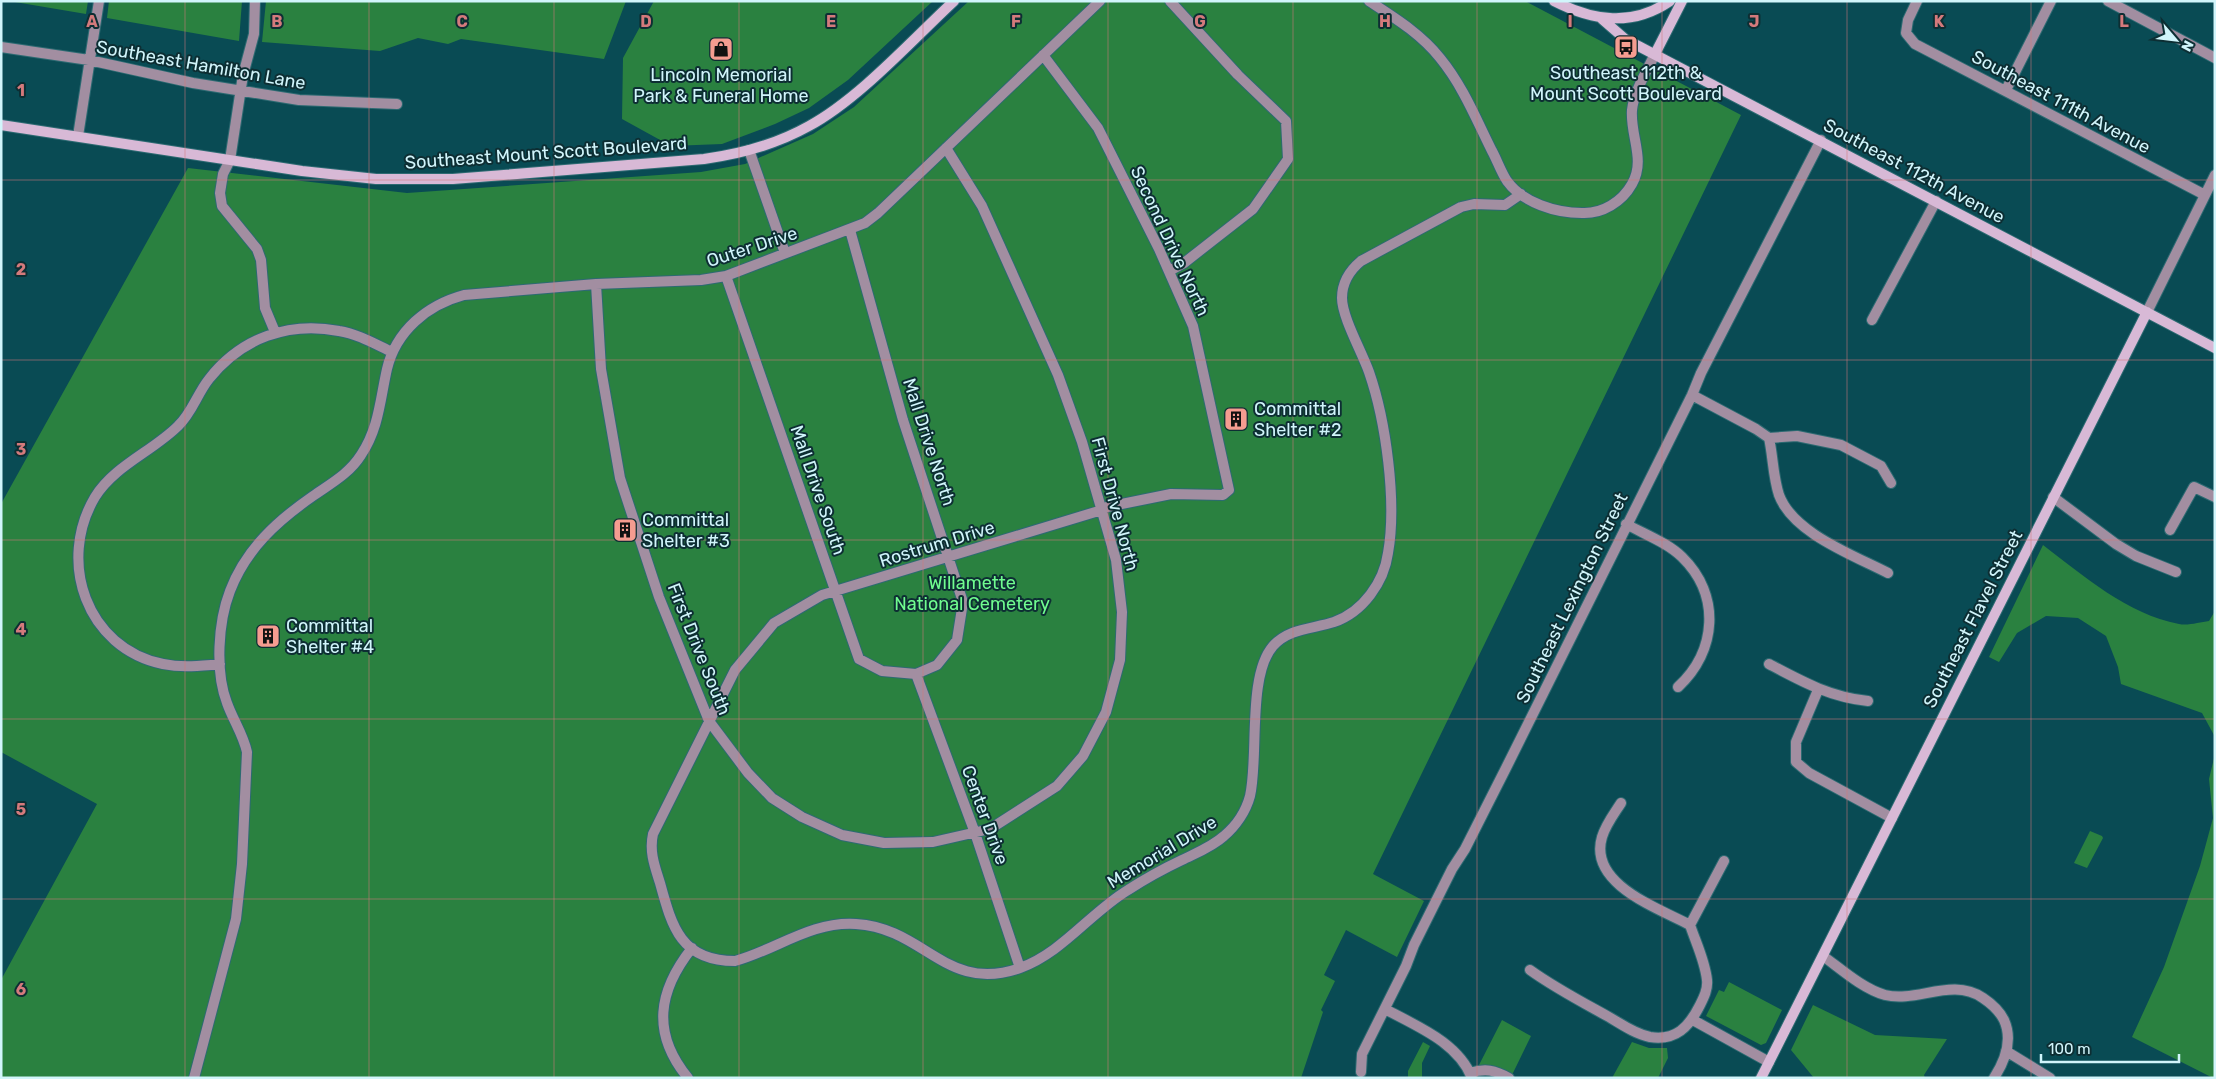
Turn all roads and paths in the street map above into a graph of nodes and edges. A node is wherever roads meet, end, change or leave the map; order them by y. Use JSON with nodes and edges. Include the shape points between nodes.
{"nodes":[{"id":1,"x":99,"y":1,"type":"edge"},
{"id":2,"x":255,"y":1,"type":"edge"},
{"id":3,"x":954,"y":1,"type":"edge"},
{"id":4,"x":1100,"y":1,"type":"edge"},
{"id":5,"x":1170,"y":1,"type":"edge"},
{"id":6,"x":1369,"y":1,"type":"edge"},
{"id":7,"x":1554,"y":1,"type":"edge"},
{"id":8,"x":1670,"y":1,"type":"edge"},
{"id":9,"x":1682,"y":1,"type":"edge"},
{"id":10,"x":1917,"y":1,"type":"edge"},
{"id":11,"x":2051,"y":1,"type":"edge"},
{"id":12,"x":2108,"y":1,"type":"edge"},
{"id":13,"x":1602,"y":19,"type":"junction"},
{"id":14,"x":1,"y":46,"type":"edge"},
{"id":15,"x":1655,"y":54,"type":"junction"},
{"id":16,"x":1043,"y":55,"type":"junction"},
{"id":17,"x":2215,"y":58,"type":"edge"},
{"id":18,"x":89,"y":60,"type":"junction"},
{"id":19,"x":2006,"y":90,"type":"junction"},
{"id":20,"x":241,"y":91,"type":"junction"},
{"id":21,"x":397,"y":104,"type":"dead end"},
{"id":22,"x":1,"y":125,"type":"edge"},
{"id":23,"x":78,"y":136,"type":"junction"},
{"id":24,"x":1821,"y":140,"type":"junction"},
{"id":25,"x":946,"y":148,"type":"junction"},
{"id":26,"x":749,"y":150,"type":"junction"},
{"id":27,"x":230,"y":160,"type":"junction"},
{"id":28,"x":2215,"y":175,"type":"edge"},
{"id":29,"x":1521,"y":194,"type":"junction"},
{"id":30,"x":2205,"y":195,"type":"junction"},
{"id":31,"x":1936,"y":201,"type":"junction"},
{"id":32,"x":850,"y":230,"type":"junction"},
{"id":33,"x":785,"y":253,"type":"junction"},
{"id":34,"x":1169,"y":271,"type":"junction"},
{"id":35,"x":726,"y":276,"type":"junction"},
{"id":36,"x":596,"y":284,"type":"junction"},
{"id":37,"x":2147,"y":312,"type":"junction"},
{"id":38,"x":1872,"y":320,"type":"dead end"},
{"id":39,"x":275,"y":332,"type":"junction"},
{"id":40,"x":2215,"y":348,"type":"edge"},
{"id":41,"x":392,"y":352,"type":"junction"},
{"id":42,"x":1692,"y":395,"type":"junction"},
{"id":43,"x":1769,"y":438,"type":"junction"},
{"id":44,"x":1891,"y":483,"type":"dead end"},
{"id":45,"x":1229,"y":490,"type":"joint"},
{"id":46,"x":2053,"y":497,"type":"junction"},
{"id":47,"x":2215,"y":498,"type":"edge"},
{"id":48,"x":1102,"y":510,"type":"junction"},
{"id":49,"x":1626,"y":524,"type":"junction"},
{"id":50,"x":2170,"y":530,"type":"dead end"},
{"id":51,"x":948,"y":557,"type":"junction"},
{"id":52,"x":2176,"y":572,"type":"dead end"},
{"id":53,"x":1888,"y":574,"type":"dead end"},
{"id":54,"x":834,"y":591,"type":"junction"},
{"id":55,"x":220,"y":664,"type":"junction"},
{"id":56,"x":1769,"y":664,"type":"dead end"},
{"id":57,"x":916,"y":674,"type":"junction"},
{"id":58,"x":1678,"y":686,"type":"dead end"},
{"id":59,"x":1818,"y":690,"type":"junction"},
{"id":60,"x":1868,"y":701,"type":"dead end"},
{"id":61,"x":709,"y":722,"type":"junction"},
{"id":62,"x":1621,"y":803,"type":"dead end"},
{"id":63,"x":1892,"y":818,"type":"junction"},
{"id":64,"x":975,"y":833,"type":"junction"},
{"id":65,"x":1724,"y":862,"type":"dead end"},
{"id":66,"x":1690,"y":925,"type":"junction"},
{"id":67,"x":692,"y":948,"type":"junction"},
{"id":68,"x":1823,"y":956,"type":"junction"},
{"id":69,"x":1020,"y":968,"type":"junction"},
{"id":70,"x":1530,"y":970,"type":"dead end"},
{"id":71,"x":1385,"y":1009,"type":"junction"},
{"id":72,"x":1693,"y":1020,"type":"junction"},
{"id":73,"x":2006,"y":1051,"type":"junction"},
{"id":74,"x":1769,"y":1062,"type":"junction"},
{"id":75,"x":1362,"y":1072,"type":"dead end"},
{"id":76,"x":1471,"y":1075,"type":"edge"},
{"id":77,"x":1762,"y":1077,"type":"edge"},
{"id":78,"x":194,"y":1078,"type":"edge"},
{"id":79,"x":688,"y":1078,"type":"edge"},
{"id":80,"x":1508,"y":1078,"type":"edge"},
{"id":81,"x":1994,"y":1078,"type":"edge"},
{"id":82,"x":2050,"y":1078,"type":"edge"}],
"edges":[{"from":1,"to":18,"type":"street"},
{"from":2,"to":20,"type":"street","via":[[255,26]]},
{"from":3,"to":26,"type":"main road","name":"Southeast Mount Scott Boulevard","via":[[864,85],[821,119],[795,133]]},
{"from":4,"to":16,"type":"street","name":"Outer Drive"},
{"from":5,"to":34,"type":"street","via":[[1238,75],[1286,121],[1288,159],[1253,209]]},
{"from":6,"to":29,"type":"street","via":[[1405,25],[1439,57],[1466,96],[1507,181]]},
{"from":7,"to":13,"type":"main road","via":[[1577,13]]},
{"from":8,"to":13,"type":"main road","via":[[1636,16]]},
{"from":9,"to":15,"type":"main road"},
{"from":10,"to":19,"type":"street","name":"Southeast 111th Avenue","via":[[1906,33],[1915,44]]},
{"from":11,"to":19,"type":"street"},
{"from":12,"to":17,"type":"street"},
{"from":13,"to":15,"type":"main road","name":"Southeast 112th Avenue","via":[[1625,39]]},
{"from":14,"to":18,"type":"street","name":"Southeast Hamilton Lane"},
{"from":15,"to":24,"type":"main road","name":"Southeast 112th Avenue"},
{"from":15,"to":29,"type":"street","via":[[1632,109],[1638,168],[1621,199],[1607,208],[1589,213],[1570,213],[1551,209]]},
{"from":16,"to":25,"type":"street","name":"Outer Drive"},
{"from":16,"to":34,"type":"street","name":"Second Drive North","via":[[1098,128]]},
{"from":18,"to":20,"type":"street","name":"Southeast Hamilton Lane"},
{"from":18,"to":23,"type":"street"},
{"from":19,"to":30,"type":"street","name":"Southeast 111th Avenue"},
{"from":20,"to":21,"type":"street","name":"Southeast Hamilton Lane","via":[[306,101]]},
{"from":20,"to":27,"type":"street"},
{"from":22,"to":23,"type":"main road","name":"Southeast Mount Scott Boulevard"},
{"from":23,"to":27,"type":"main road","name":"Southeast Mount Scott Boulevard"},
{"from":24,"to":31,"type":"main road","name":"Southeast 112th Avenue"},
{"from":24,"to":42,"type":"street","name":"Southeast Lexington Street"},
{"from":25,"to":32,"type":"street","name":"Outer Drive","via":[[878,213]]},
{"from":25,"to":48,"type":"street","name":"First Drive North","via":[[982,206],[1058,375]]},
{"from":26,"to":27,"type":"main road","name":"Southeast Mount Scott Boulevard","via":[[679,161],[453,179],[342,176]]},
{"from":26,"to":33,"type":"street"},
{"from":27,"to":39,"type":"street","via":[[223,174],[222,206],[257,249],[265,308]]},
{"from":28,"to":30,"type":"street","name":"Southeast Flavel Street"},
{"from":29,"to":69,"type":"street","name":"Memorial Drive","via":[[1505,205],[1474,204],[1449,213],[1360,261],[1346,278],[1342,300],[1344,314],[1358,341],[1370,377],[1385,446],[1390,504],[1387,559],[1381,579],[1373,591],[1351,612],[1338,621],[1291,633],[1267,654],[1259,689],[1250,794],[1239,820],[1218,841],[1120,895],[1052,952]]},
{"from":30,"to":37,"type":"street","name":"Southeast Flavel Street"},
{"from":31,"to":37,"type":"main road","name":"Southeast 112th Avenue"},
{"from":31,"to":38,"type":"street"},
{"from":32,"to":33,"type":"street","name":"Outer Drive"},
{"from":32,"to":51,"type":"street","name":"Mall Drive North","via":[[903,420]]},
{"from":33,"to":35,"type":"street","name":"Outer Drive"},
{"from":34,"to":45,"type":"street","name":"Second Drive North","via":[[1193,326]]},
{"from":35,"to":36,"type":"street","name":"Outer Drive"},
{"from":35,"to":54,"type":"street","name":"Mall Drive South","via":[[801,487]]},
{"from":36,"to":41,"type":"street","name":"Outer Drive","via":[[483,293],[447,300],[411,324]]},
{"from":36,"to":61,"type":"street","name":"First Drive South","via":[[602,369],[620,478],[659,597]]},
{"from":37,"to":40,"type":"main road","name":"Southeast 112th Avenue"},
{"from":37,"to":46,"type":"main road","name":"Southeast Flavel Street"},
{"from":39,"to":41,"type":"street","via":[[312,328],[341,331]]},
{"from":39,"to":55,"type":"street","via":[[237,350],[208,380],[183,422],[107,482],[88,510],[78,543],[85,599],[111,636],[143,657],[163,664]]},
{"from":41,"to":55,"type":"street","via":[[377,421],[361,456],[343,476],[281,519],[252,550],[238,573],[223,617]]},
{"from":42,"to":43,"type":"street"},
{"from":42,"to":49,"type":"street","name":"Southeast Lexington Street"},
{"from":43,"to":44,"type":"street","via":[[1797,436],[1841,445],[1881,466]]},
{"from":43,"to":53,"type":"street","via":[[1779,493],[1793,518],[1812,533]]},
{"from":45,"to":48,"type":"street","name":"Rostrum Drive","via":[[1223,494],[1171,494]]},
{"from":46,"to":52,"type":"street","via":[[2116,544]]},
{"from":46,"to":63,"type":"main road","name":"Southeast Flavel Street"},
{"from":47,"to":50,"type":"street","via":[[2194,487]]},
{"from":48,"to":51,"type":"street","name":"Rostrum Drive"},
{"from":48,"to":64,"type":"street","name":"First Drive North","via":[[1116,560],[1122,612],[1120,660],[1106,712],[1083,756],[1057,786],[990,829]]},
{"from":49,"to":58,"type":"street","via":[[1681,556],[1697,576],[1706,598],[1710,624],[1707,641],[1697,664]]},
{"from":49,"to":71,"type":"street","name":"Southeast Lexington Street"},
{"from":51,"to":54,"type":"street","name":"Rostrum Drive"},
{"from":51,"to":57,"type":"street","name":"Mall Drive North","via":[[963,602],[957,640],[937,665]]},
{"from":54,"to":57,"type":"street","name":"Mall Drive South","via":[[859,659],[882,671]]},
{"from":54,"to":61,"type":"street","name":"Rostrum Drive","via":[[822,594],[774,623],[735,670]]},
{"from":55,"to":78,"type":"street","via":[[227,702],[247,752],[242,864],[236,918]]},
{"from":56,"to":59,"type":"street"},
{"from":57,"to":64,"type":"street","name":"Center Drive"},
{"from":59,"to":60,"type":"street"},
{"from":59,"to":63,"type":"street","via":[[1796,742],[1796,762],[1809,773]]},
{"from":61,"to":64,"type":"street","name":"First Drive South","via":[[748,773],[772,798],[802,817],[842,835],[884,843],[934,842]]},
{"from":61,"to":67,"type":"street","name":"Memorial Drive","via":[[651,843],[671,921],[682,941]]},
{"from":62,"to":66,"type":"street","via":[[1602,838],[1602,861],[1608,873],[1628,893]]},
{"from":63,"to":68,"type":"main road","name":"Southeast Flavel Street"},
{"from":64,"to":69,"type":"street","name":"Center Drive"},
{"from":65,"to":66,"type":"street"},
{"from":66,"to":72,"type":"street","via":[[1705,970],[1707,987]]},
{"from":67,"to":69,"type":"street","name":"Memorial Drive","via":[[709,958],[735,961],[812,930],[852,923],[896,933],[948,965],[973,974],[987,975]]},
{"from":67,"to":79,"type":"street","via":[[669,982],[663,1003],[667,1043]]},
{"from":68,"to":73,"type":"street","via":[[1884,994],[1958,990],[1976,993],[1993,1005],[2002,1018],[2008,1036]]},
{"from":68,"to":74,"type":"main road","name":"Southeast Flavel Street"},
{"from":70,"to":72,"type":"street","via":[[1550,985],[1648,1036],[1663,1038],[1674,1035]]},
{"from":71,"to":75,"type":"street","name":"Southeast Lexington Street","via":[[1362,1054]]},
{"from":71,"to":76,"type":"street","via":[[1454,1050]]},
{"from":72,"to":74,"type":"street"},
{"from":73,"to":81,"type":"street"},
{"from":73,"to":82,"type":"street"},
{"from":74,"to":77,"type":"main road","name":"Southeast Flavel Street"},
{"from":76,"to":80,"type":"street","via":[[1487,1070]]}]}
